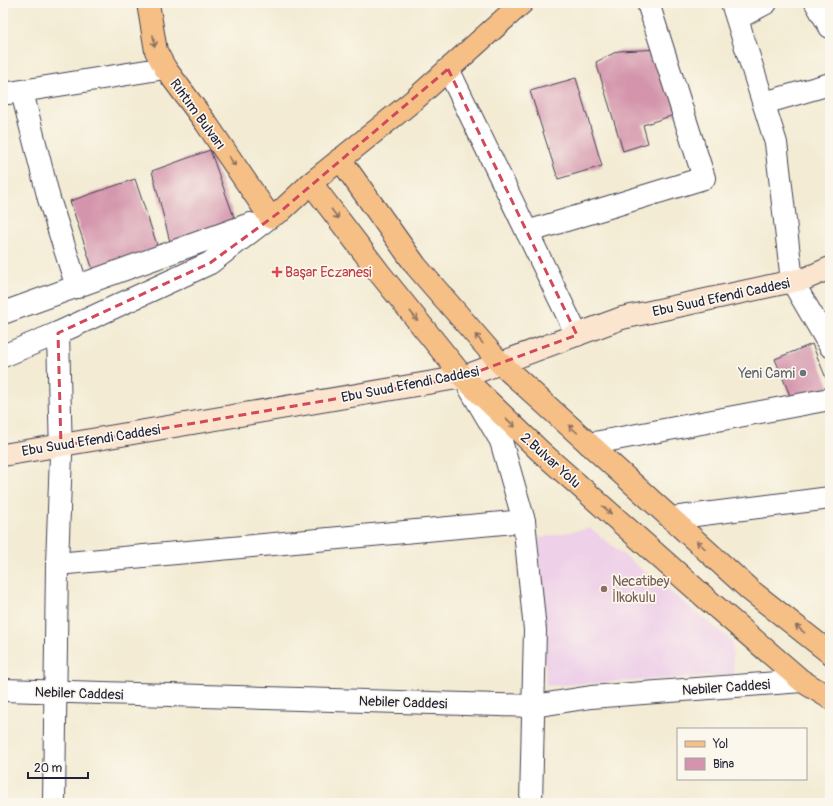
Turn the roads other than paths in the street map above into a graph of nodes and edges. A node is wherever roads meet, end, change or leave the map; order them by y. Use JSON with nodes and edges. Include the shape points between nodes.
{"nodes":[{"id":1,"x":148,"y":3,"type":"edge"},
{"id":2,"x":648,"y":3,"type":"edge"},
{"id":3,"x":766,"y":3,"type":"edge"},
{"id":4,"x":816,"y":3,"type":"edge"},
{"id":5,"x":518,"y":5,"type":"edge"},
{"id":6,"x":735,"y":10,"type":"edge"},
{"id":7,"x":830,"y":27,"type":"edge"},
{"id":8,"x":165,"y":68,"type":"junction"},
{"id":9,"x":448,"y":69,"type":"junction"},
{"id":10,"x":830,"y":84,"type":"edge"},
{"id":11,"x":13,"y":93,"type":"edge"},
{"id":12,"x":764,"y":102,"type":"junction"},
{"id":13,"x":340,"y":159,"type":"junction"},
{"id":14,"x":311,"y":183,"type":"junction"},
{"id":15,"x":270,"y":216,"type":"junction"},
{"id":16,"x":527,"y":232,"type":"junction"},
{"id":17,"x":830,"y":268,"type":"edge"},
{"id":18,"x":792,"y":282,"type":"junction"},
{"id":19,"x":77,"y":287,"type":"junction"},
{"id":20,"x":3,"y":313,"type":"edge"},
{"id":21,"x":58,"y":333,"type":"junction"},
{"id":22,"x":577,"y":335,"type":"junction"},
{"id":23,"x":830,"y":346,"type":"edge"},
{"id":24,"x":3,"y":356,"type":"edge"},
{"id":25,"x":501,"y":364,"type":"junction"},
{"id":26,"x":463,"y":377,"type":"junction"},
{"id":27,"x":830,"y":399,"type":"edge"},
{"id":28,"x":589,"y":444,"type":"junction"},
{"id":29,"x":61,"y":446,"type":"junction"},
{"id":30,"x":3,"y":454,"type":"edge"},
{"id":31,"x":830,"y":498,"type":"edge"},
{"id":32,"x":672,"y":518,"type":"junction"},
{"id":33,"x":524,"y":521,"type":"junction"},
{"id":34,"x":57,"y":564,"type":"junction"},
{"id":35,"x":830,"y":653,"type":"edge"},
{"id":36,"x":802,"y":681,"type":"junction"},
{"id":37,"x":3,"y":690,"type":"edge"},
{"id":38,"x":57,"y":693,"type":"junction"},
{"id":39,"x":830,"y":698,"type":"edge"},
{"id":40,"x":534,"y":706,"type":"junction"},
{"id":41,"x":54,"y":803,"type":"edge"},
{"id":42,"x":531,"y":803,"type":"edge"}],
"edges":[{"from":1,"to":8,"type":"main road","name":"Rıhtım Bulvarı","one_way":true,"via":[[156,52]]},
{"from":2,"to":16,"type":"street","via":[[704,178]]},
{"from":3,"to":6,"type":"street"},
{"from":4,"to":7,"type":"street"},
{"from":5,"to":9,"type":"main road"},
{"from":6,"to":12,"type":"street"},
{"from":8,"to":11,"type":"street"},
{"from":8,"to":15,"type":"main road","name":"Rıhtım Bulvarı","one_way":true},
{"from":9,"to":13,"type":"main road","via":[[414,100]]},
{"from":9,"to":16,"type":"street"},
{"from":10,"to":12,"type":"street"},
{"from":11,"to":19,"type":"street"},
{"from":12,"to":18,"type":"street","via":[[776,143]]},
{"from":13,"to":14,"type":"main road"},
{"from":25,"to":13,"type":"main road","one_way":true,"via":[[416,266]]},
{"from":14,"to":15,"type":"main road","via":[[281,211]]},
{"from":14,"to":26,"type":"main road","name":"2.Bulvar Yolu","one_way":true},
{"from":15,"to":19,"type":"street"},
{"from":15,"to":21,"type":"street","via":[[210,263]]},
{"from":16,"to":22,"type":"street"},
{"from":17,"to":18,"type":"main road","name":"Ebu Suud Efendi Caddesi"},
{"from":18,"to":22,"type":"main road","name":"Ebu Suud Efendi Caddesi","via":[[622,318]]},
{"from":18,"to":23,"type":"street"},
{"from":19,"to":20,"type":"street"},
{"from":21,"to":24,"type":"street"},
{"from":21,"to":29,"type":"street"},
{"from":22,"to":25,"type":"main road","name":"Ebu Suud Efendi Caddesi"},
{"from":25,"to":26,"type":"main road","name":"Ebu Suud Efendi Caddesi"},
{"from":28,"to":25,"type":"main road","one_way":true},
{"from":26,"to":29,"type":"main road","name":"Ebu Suud Efendi Caddesi"},
{"from":26,"to":33,"type":"street","via":[[500,441]]},
{"from":26,"to":36,"type":"main road","name":"2.Bulvar Yolu","one_way":true,"via":[[540,451]]},
{"from":27,"to":28,"type":"street"},
{"from":28,"to":32,"type":"main road"},
{"from":29,"to":30,"type":"main road","name":"Ebu Suud Efendi Caddesi"},
{"from":29,"to":34,"type":"street"},
{"from":31,"to":32,"type":"street"},
{"from":35,"to":32,"type":"main road","one_way":true,"via":[[750,590]]},
{"from":33,"to":34,"type":"street"},
{"from":33,"to":40,"type":"street","via":[[535,630]]},
{"from":34,"to":38,"type":"street"},
{"from":36,"to":39,"type":"main road","name":"2.Bulvar Yolu"},
{"from":36,"to":40,"type":"street","name":"Nebiler Caddesi","via":[[591,697]]},
{"from":37,"to":38,"type":"street","name":"Nebiler Caddesi"},
{"from":38,"to":40,"type":"street","name":"Nebiler Caddesi"},
{"from":38,"to":41,"type":"street"},
{"from":40,"to":42,"type":"street"}]}
